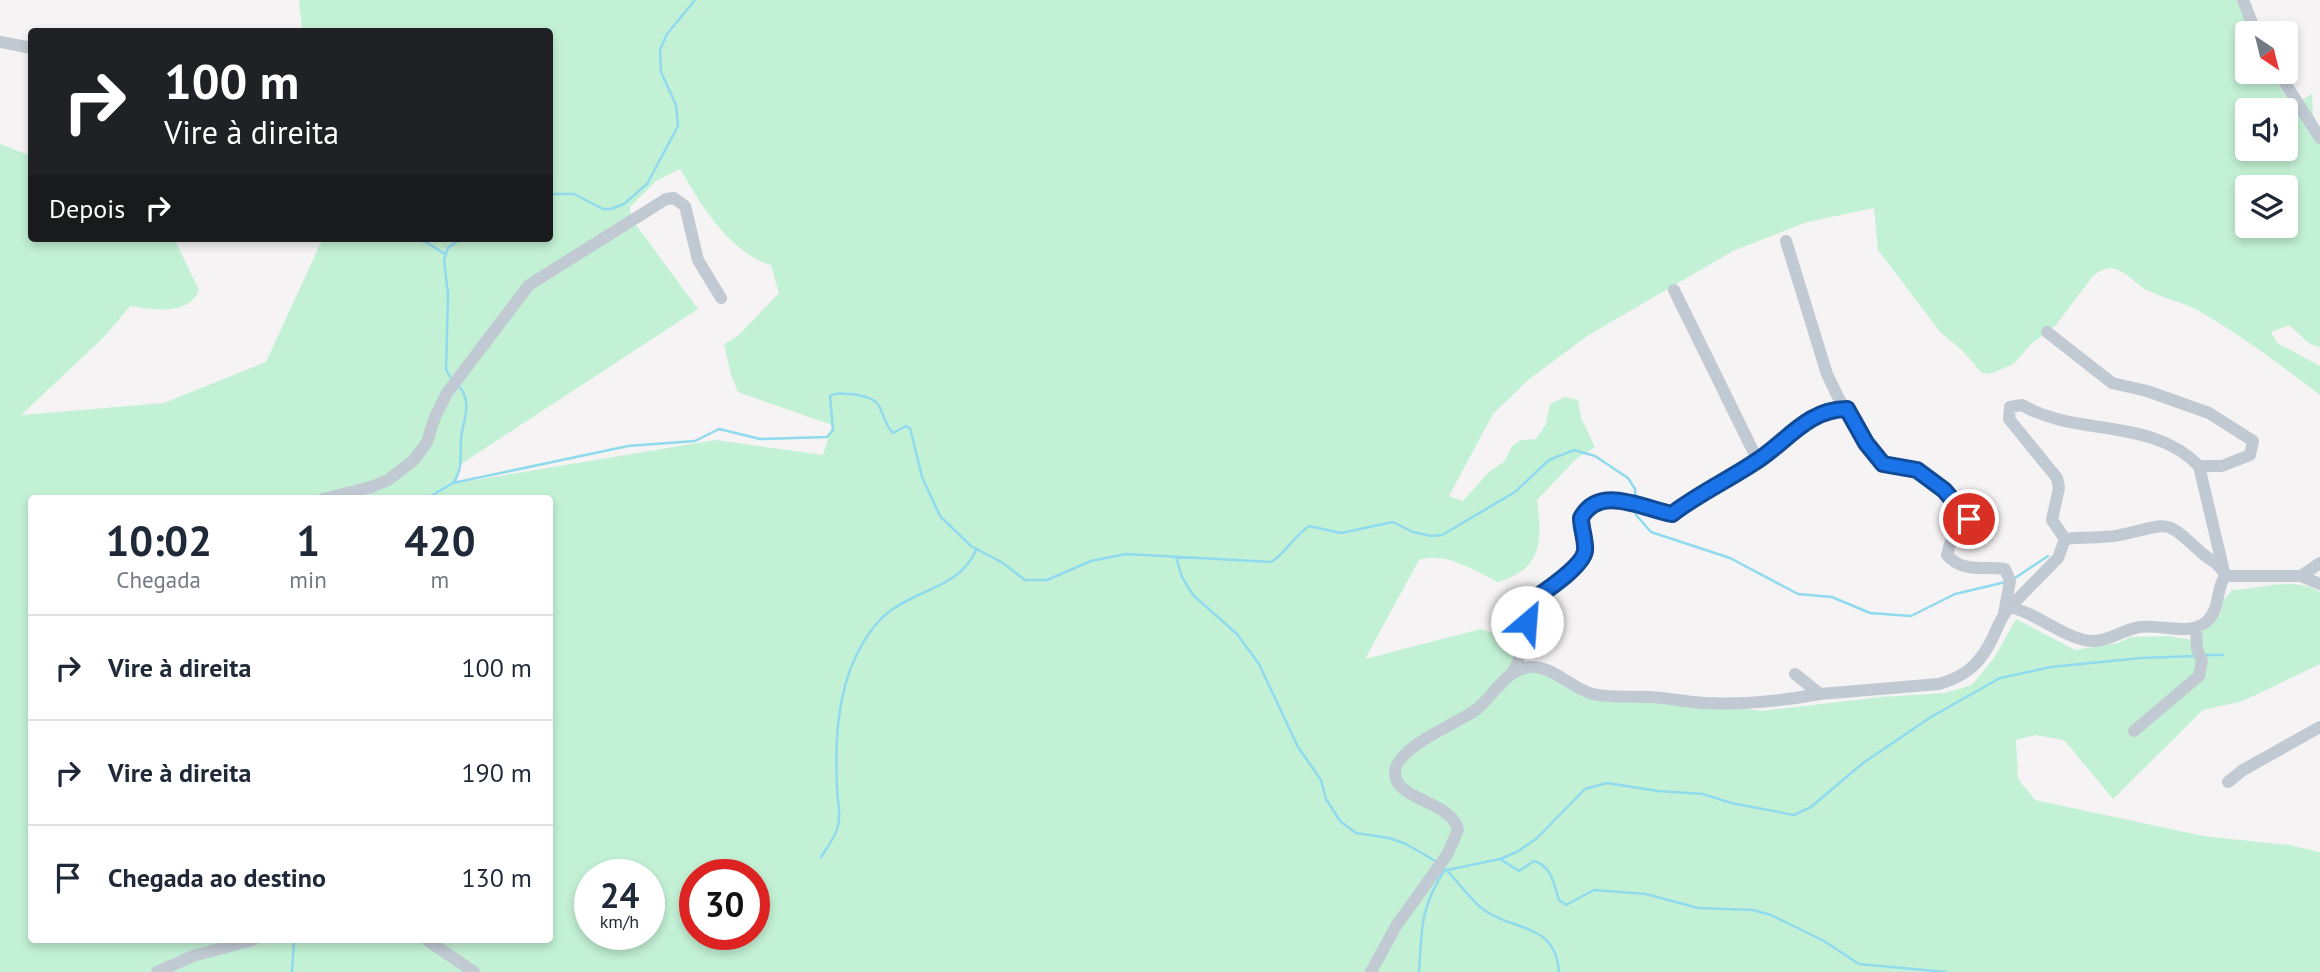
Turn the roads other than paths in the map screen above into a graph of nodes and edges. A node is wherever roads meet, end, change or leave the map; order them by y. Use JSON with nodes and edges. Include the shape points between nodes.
{"nodes":[{"id":1,"x":2243,"y":0,"type":"edge"},
{"id":2,"x":2251,"y":21,"type":"edge"},
{"id":3,"x":0,"y":42,"type":"edge"},
{"id":4,"x":28,"y":47,"type":"edge"},
{"id":5,"x":2286,"y":84,"type":"edge"},
{"id":6,"x":2320,"y":138,"type":"edge"},
{"id":7,"x":1786,"y":241,"type":"dead end"},
{"id":8,"x":1674,"y":290,"type":"dead end"},
{"id":9,"x":721,"y":298,"type":"dead end"},
{"id":10,"x":2047,"y":332,"type":"dead end"},
{"id":11,"x":1847,"y":409,"type":"junction"},
{"id":12,"x":1758,"y":461,"type":"junction"},
{"id":13,"x":2199,"y":466,"type":"junction"},
{"id":14,"x":339,"y":495,"type":"edge"},
{"id":15,"x":2065,"y":539,"type":"junction"},
{"id":16,"x":2320,"y":563,"type":"edge"},
{"id":17,"x":2225,"y":576,"type":"junction"},
{"id":18,"x":2301,"y":576,"type":"junction"},
{"id":19,"x":2320,"y":584,"type":"edge"},
{"id":20,"x":2006,"y":610,"type":"junction"},
{"id":21,"x":2196,"y":628,"type":"junction"},
{"id":22,"x":1795,"y":674,"type":"dead end"},
{"id":23,"x":1511,"y":675,"type":"junction"},
{"id":24,"x":1820,"y":694,"type":"junction"},
{"id":25,"x":2320,"y":727,"type":"edge"},
{"id":26,"x":2134,"y":731,"type":"dead end"},
{"id":27,"x":2228,"y":782,"type":"dead end"},
{"id":28,"x":216,"y":943,"type":"edge"},
{"id":29,"x":242,"y":943,"type":"edge"},
{"id":30,"x":431,"y":943,"type":"edge"},
{"id":31,"x":204,"y":953,"type":"junction"},
{"id":32,"x":157,"y":972,"type":"edge"},
{"id":33,"x":474,"y":972,"type":"edge"},
{"id":34,"x":1371,"y":972,"type":"edge"}],
"edges":[{"from":1,"to":2,"type":"street"},
{"from":3,"to":4,"type":"street"},
{"from":5,"to":6,"type":"street"},
{"from":7,"to":11,"type":"street","via":[[1826,374]]},
{"from":8,"to":12,"type":"street"},
{"from":9,"to":14,"type":"street","via":[[698,260],[685,206],[674,198],[666,200],[529,285],[447,393],[427,442],[414,460],[388,480]]},
{"from":10,"to":13,"type":"street","via":[[2112,383],[2209,413],[2253,441],[2250,455],[2222,466]]},
{"from":11,"to":12,"type":"street","via":[[1815,416]]},
{"from":11,"to":20,"type":"street","via":[[1883,464],[1917,470],[1964,510],[1969,519],[1947,555],[1965,567],[2005,569],[2010,581]]},
{"from":12,"to":23,"type":"street","via":[[1672,514],[1621,501],[1593,502],[1581,518],[1583,558],[1528,603],[1518,663]]},
{"from":13,"to":15,"type":"street","via":[[2188,455],[2121,428],[2038,414],[2022,405],[2010,407],[2008,419],[2057,478],[2052,520]]},
{"from":13,"to":17,"type":"street"},
{"from":15,"to":17,"type":"street","via":[[2172,527],[2220,566]]},
{"from":15,"to":20,"type":"street","via":[[2058,558]]},
{"from":16,"to":18,"type":"street"},
{"from":17,"to":18,"type":"street"},
{"from":17,"to":21,"type":"street","via":[[2209,620]]},
{"from":18,"to":19,"type":"street"},
{"from":20,"to":21,"type":"street","via":[[2018,609],[2060,632],[2086,640],[2108,640],[2141,627]]},
{"from":20,"to":24,"type":"street","via":[[1981,659],[1956,679]]},
{"from":21,"to":26,"type":"street","via":[[2202,661],[2199,676]]},
{"from":22,"to":24,"type":"street"},
{"from":23,"to":24,"type":"street","via":[[1539,667],[1597,695],[1701,703],[1764,702]]},
{"from":23,"to":34,"type":"street","via":[[1479,708],[1424,740],[1397,766],[1400,785],[1447,812],[1458,830],[1454,844],[1396,926]]},
{"from":25,"to":27,"type":"street"},
{"from":28,"to":31,"type":"street"},
{"from":29,"to":31,"type":"street"},
{"from":30,"to":33,"type":"street"},
{"from":31,"to":32,"type":"street"}]}
